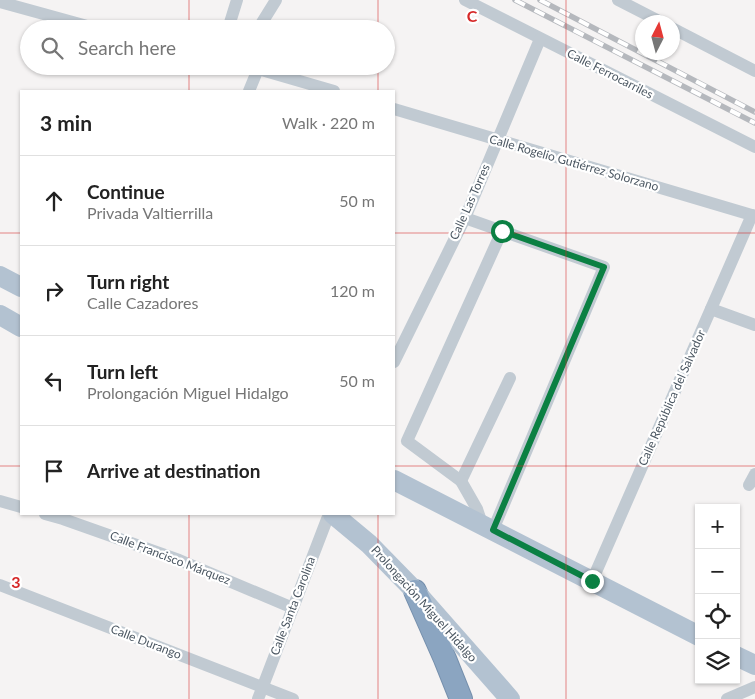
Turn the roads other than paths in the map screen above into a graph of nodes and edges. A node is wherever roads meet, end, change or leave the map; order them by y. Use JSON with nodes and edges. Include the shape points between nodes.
{"nodes":[{"id":1,"x":237,"y":0,"type":"edge"},
{"id":2,"x":276,"y":0,"type":"edge"},
{"id":3,"x":465,"y":0,"type":"edge"},
{"id":4,"x":618,"y":0,"type":"edge"},
{"id":5,"x":5,"y":5,"type":"edge"},
{"id":6,"x":647,"y":15,"type":"edge"},
{"id":7,"x":63,"y":20,"type":"edge"},
{"id":8,"x":231,"y":20,"type":"edge"},
{"id":9,"x":264,"y":20,"type":"edge"},
{"id":10,"x":680,"y":32,"type":"edge"},
{"id":11,"x":540,"y":39,"type":"junction"},
{"id":12,"x":755,"y":71,"type":"edge"},
{"id":13,"x":251,"y":75,"type":"edge"},
{"id":14,"x":279,"y":75,"type":"edge"},
{"id":15,"x":249,"y":90,"type":"edge"},
{"id":16,"x":331,"y":90,"type":"edge"},
{"id":17,"x":395,"y":109,"type":"edge"},
{"id":18,"x":498,"y":140,"type":"junction"},
{"id":19,"x":755,"y":148,"type":"edge"},
{"id":20,"x":754,"y":216,"type":"edge"},
{"id":21,"x":465,"y":218,"type":"junction"},
{"id":22,"x":502,"y":231,"type":"junction"},
{"id":23,"x":0,"y":276,"type":"edge"},
{"id":24,"x":20,"y":286,"type":"edge"},
{"id":25,"x":711,"y":309,"type":"junction"},
{"id":26,"x":0,"y":315,"type":"edge"},
{"id":27,"x":755,"y":325,"type":"edge"},
{"id":28,"x":20,"y":326,"type":"edge"},
{"id":29,"x":395,"y":360,"type":"edge"},
{"id":30,"x":510,"y":378,"type":"dead end"},
{"id":31,"x":395,"y":481,"type":"edge"},
{"id":32,"x":461,"y":481,"type":"junction"},
{"id":33,"x":0,"y":501,"type":"edge"},
{"id":34,"x":20,"y":507,"type":"edge"},
{"id":35,"x":49,"y":515,"type":"edge"},
{"id":36,"x":329,"y":515,"type":"edge"},
{"id":37,"x":334,"y":515,"type":"edge"},
{"id":38,"x":487,"y":527,"type":"junction"},
{"id":39,"x":592,"y":581,"type":"junction"},
{"id":40,"x":0,"y":585,"type":"edge"},
{"id":41,"x":415,"y":591,"type":"junction"},
{"id":42,"x":293,"y":608,"type":"junction"},
{"id":43,"x":695,"y":634,"type":"edge"},
{"id":44,"x":740,"y":658,"type":"edge"},
{"id":45,"x":755,"y":665,"type":"edge"},
{"id":46,"x":755,"y":687,"type":"edge"},
{"id":47,"x":260,"y":693,"type":"edge"},
{"id":48,"x":292,"y":699,"type":"edge"},
{"id":49,"x":460,"y":699,"type":"edge"},
{"id":50,"x":510,"y":699,"type":"edge"},
{"id":51,"x":727,"y":699,"type":"edge"}],
"edges":[{"from":1,"to":8,"type":"street"},
{"from":2,"to":9,"type":"street"},
{"from":3,"to":11,"type":"street","name":"Calle Ferrocarriles"},
{"from":4,"to":6,"type":"street"},
{"from":5,"to":7,"type":"street"},
{"from":10,"to":12,"type":"street"},
{"from":11,"to":18,"type":"street","name":"Calle Las Torres"},
{"from":11,"to":19,"type":"street","name":"Calle Ferrocarriles"},
{"from":13,"to":15,"type":"street"},
{"from":14,"to":16,"type":"street"},
{"from":17,"to":18,"type":"street","name":"Calle Rogelio Gutiérrez Solorzano"},
{"from":18,"to":20,"type":"street","name":"Calle Rogelio Gutiérrez Solorzano"},
{"from":18,"to":21,"type":"street","name":"Calle Las Torres"},
{"from":20,"to":25,"type":"street","name":"Calle República del Salvador"},
{"from":21,"to":22,"type":"street"},
{"from":21,"to":29,"type":"street","name":"Calle Las Torres"},
{"from":22,"to":32,"type":"street","via":[[407,441]]},
{"from":22,"to":38,"type":"street","via":[[604,267]]},
{"from":23,"to":24,"type":"main road"},
{"from":25,"to":27,"type":"street"},
{"from":25,"to":39,"type":"street","name":"Calle República del Salvador"},
{"from":26,"to":28,"type":"main road"},
{"from":30,"to":32,"type":"street"},
{"from":31,"to":38,"type":"main road"},
{"from":32,"to":38,"type":"street"},
{"from":33,"to":34,"type":"street"},
{"from":35,"to":42,"type":"street","name":"Calle Francisco Márquez","via":[[179,560]]},
{"from":36,"to":42,"type":"street","name":"Calle Santa Carolina"},
{"from":37,"to":41,"type":"main road","name":"Prolongación Miguel Hidalgo","via":[[369,544]]},
{"from":38,"to":39,"type":"main road"},
{"from":39,"to":43,"type":"main road"},
{"from":40,"to":47,"type":"street","name":"Calle Durango"},
{"from":41,"to":49,"type":"highway"},
{"from":41,"to":50,"type":"main road","name":"Prolongación Miguel Hidalgo"},
{"from":42,"to":47,"type":"street","name":"Calle Santa Carolina"},
{"from":44,"to":45,"type":"main road"},
{"from":46,"to":51,"type":"street"},
{"from":47,"to":48,"type":"street","name":"Calle Durango"}]}
